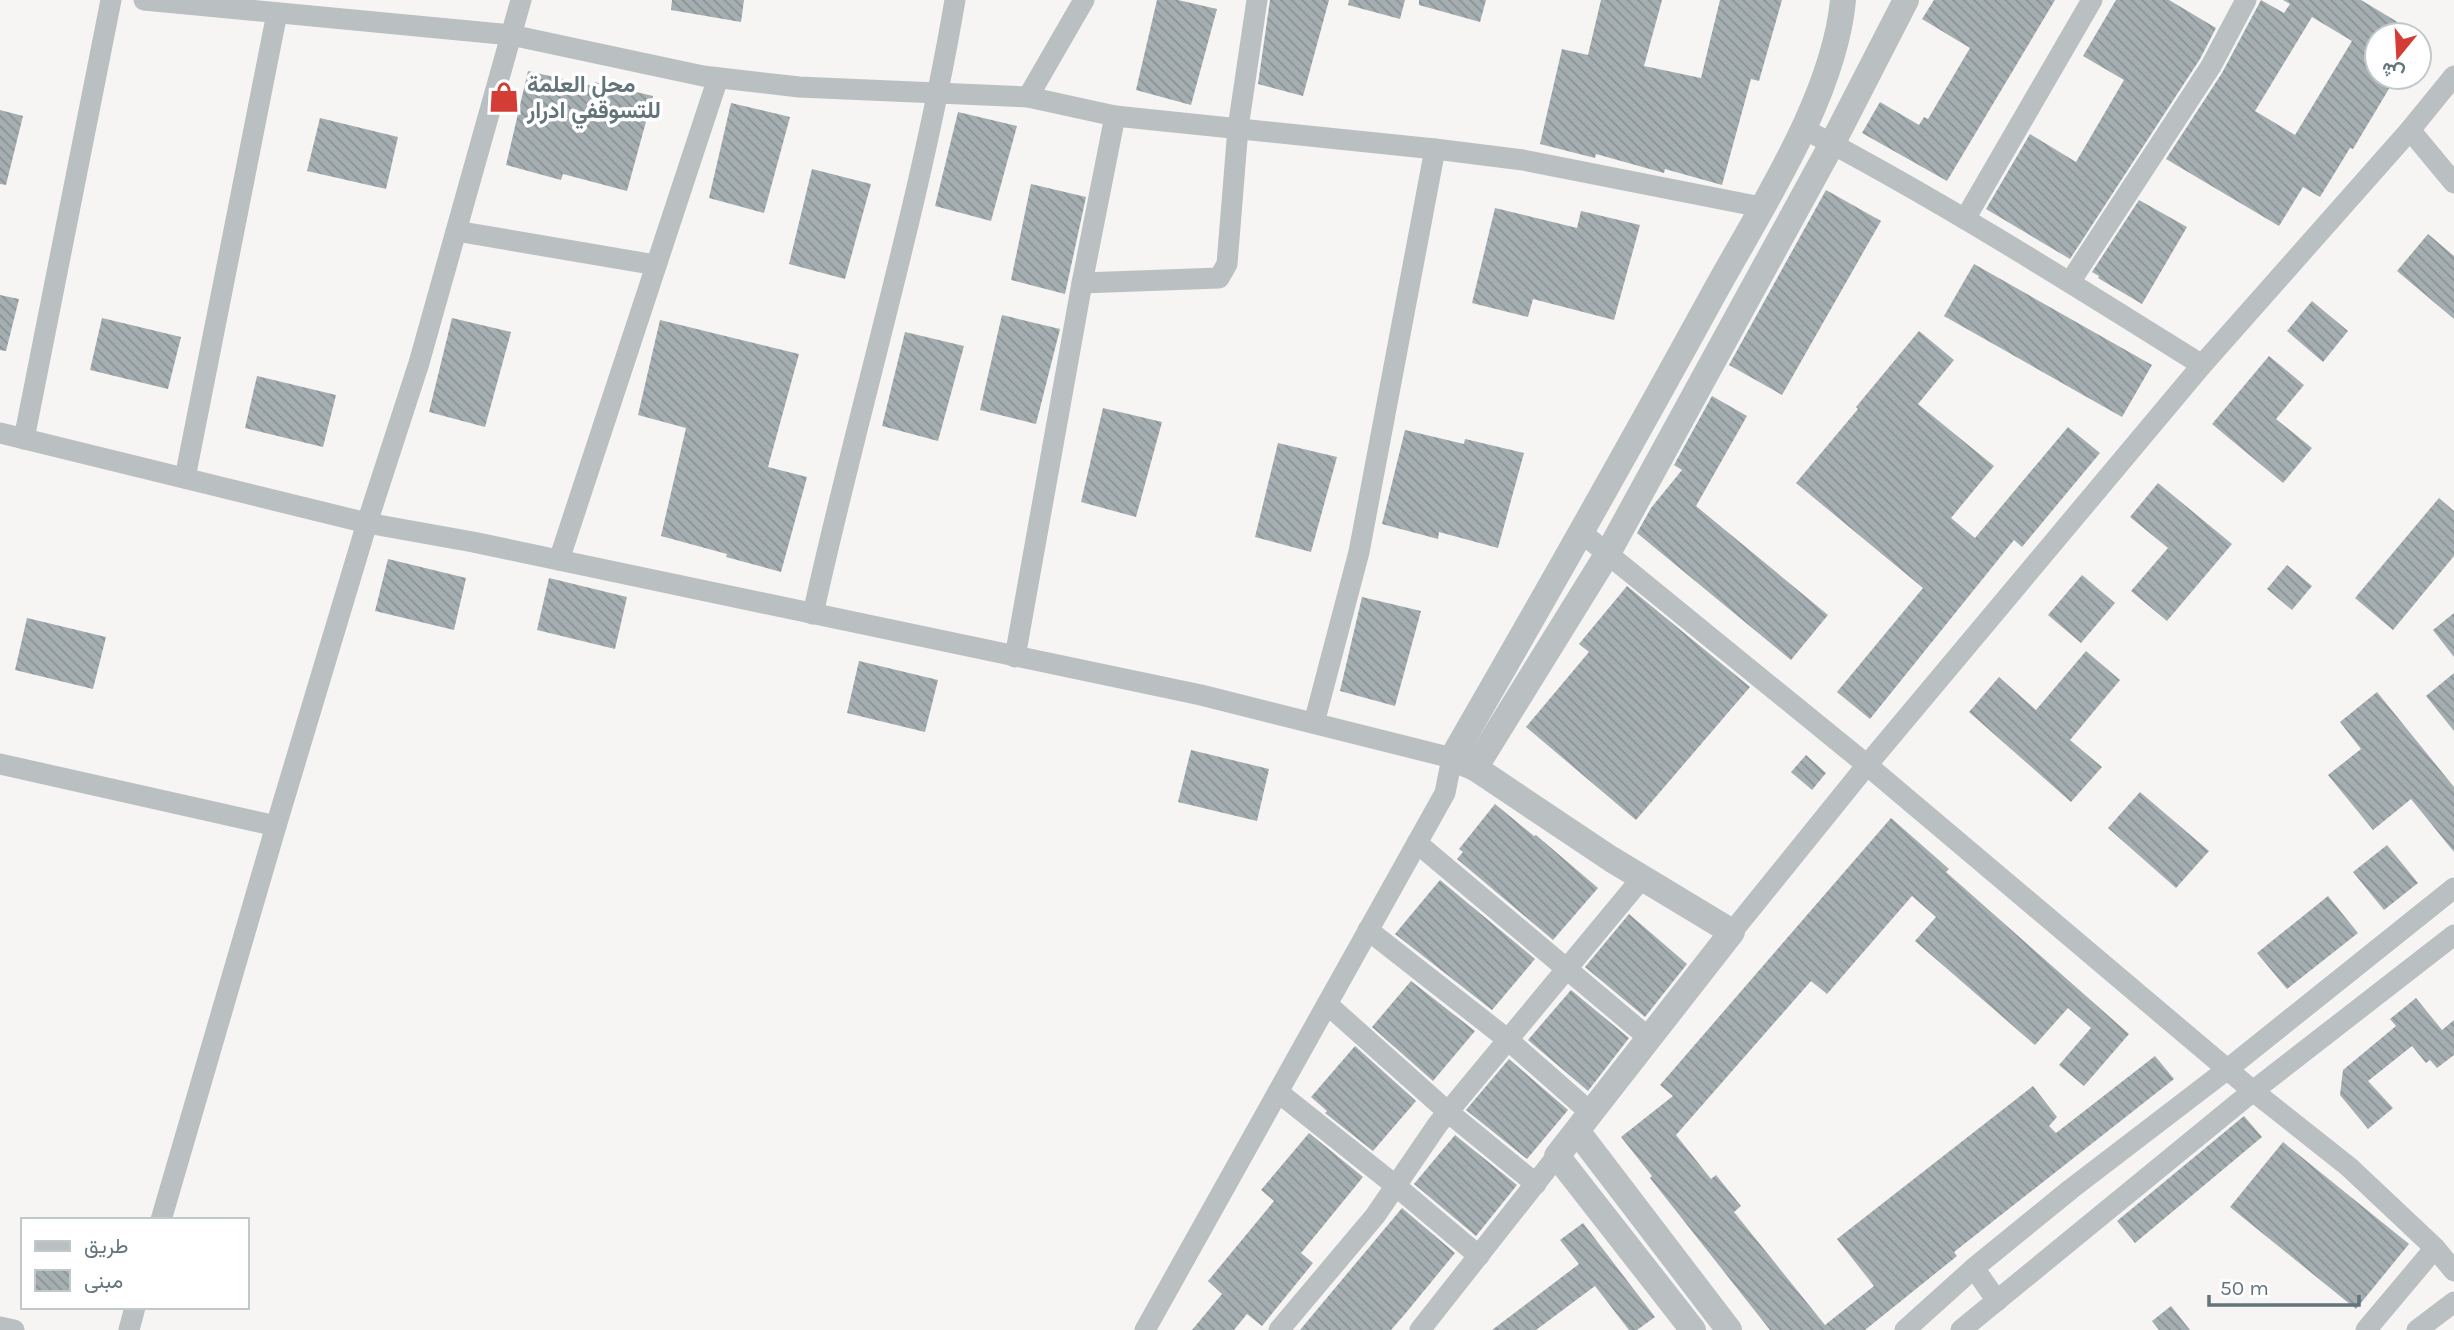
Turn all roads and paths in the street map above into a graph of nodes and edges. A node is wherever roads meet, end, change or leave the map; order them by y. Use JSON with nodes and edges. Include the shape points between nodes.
{"nodes":[{"id":1,"x":111,"y":0,"type":"edge"},
{"id":2,"x":144,"y":0,"type":"edge"},
{"id":3,"x":521,"y":0,"type":"edge"},
{"id":4,"x":955,"y":0,"type":"edge"},
{"id":5,"x":1084,"y":0,"type":"edge"},
{"id":6,"x":1257,"y":0,"type":"edge"},
{"id":7,"x":1843,"y":0,"type":"edge"},
{"id":8,"x":1906,"y":0,"type":"edge"},
{"id":9,"x":2092,"y":0,"type":"edge"},
{"id":10,"x":2246,"y":0,"type":"edge"},
{"id":11,"x":277,"y":13,"type":"junction"},
{"id":12,"x":511,"y":35,"type":"junction"},
{"id":13,"x":2454,"y":76,"type":"edge"},
{"id":14,"x":718,"y":78,"type":"junction"},
{"id":15,"x":939,"y":92,"type":"junction"},
{"id":16,"x":1028,"y":97,"type":"junction"},
{"id":17,"x":1115,"y":116,"type":"junction"},
{"id":18,"x":1238,"y":128,"type":"junction"},
{"id":19,"x":1804,"y":129,"type":"junction"},
{"id":20,"x":2410,"y":130,"type":"junction"},
{"id":21,"x":1832,"y":144,"type":"junction"},
{"id":22,"x":1435,"y":149,"type":"junction"},
{"id":23,"x":2454,"y":183,"type":"edge"},
{"id":24,"x":1761,"y":207,"type":"junction"},
{"id":25,"x":1965,"y":219,"type":"junction"},
{"id":26,"x":456,"y":231,"type":"junction"},
{"id":27,"x":656,"y":265,"type":"junction"},
{"id":28,"x":2070,"y":282,"type":"junction"},
{"id":29,"x":1082,"y":283,"type":"junction"},
{"id":30,"x":2202,"y":365,"type":"junction"},
{"id":31,"x":0,"y":433,"type":"edge"},
{"id":32,"x":24,"y":439,"type":"junction"},
{"id":33,"x":185,"y":478,"type":"junction"},
{"id":34,"x":367,"y":523,"type":"junction"},
{"id":35,"x":1582,"y":533,"type":"junction"},
{"id":36,"x":1608,"y":553,"type":"junction"},
{"id":37,"x":559,"y":560,"type":"junction"},
{"id":38,"x":813,"y":614,"type":"junction"},
{"id":39,"x":1015,"y":657,"type":"junction"},
{"id":40,"x":1314,"y":723,"type":"junction"},
{"id":41,"x":1464,"y":763,"type":"junction"},
{"id":42,"x":0,"y":764,"type":"edge"},
{"id":43,"x":1867,"y":765,"type":"junction"},
{"id":44,"x":276,"y":826,"type":"junction"},
{"id":45,"x":1417,"y":843,"type":"junction"},
{"id":46,"x":1642,"y":878,"type":"junction"},
{"id":47,"x":2454,"y":888,"type":"edge"},
{"id":48,"x":2436,"y":903,"type":"junction"},
{"id":49,"x":1368,"y":930,"type":"junction"},
{"id":50,"x":1732,"y":932,"type":"junction"},
{"id":51,"x":2453,"y":936,"type":"edge"},
{"id":52,"x":1567,"y":967,"type":"junction"},
{"id":53,"x":1327,"y":1004,"type":"junction"},
{"id":54,"x":1649,"y":1038,"type":"junction"},
{"id":55,"x":1507,"y":1039,"type":"junction"},
{"id":56,"x":2229,"y":1068,"type":"junction"},
{"id":57,"x":2253,"y":1091,"type":"junction"},
{"id":58,"x":1278,"y":1092,"type":"junction"},
{"id":59,"x":1448,"y":1112,"type":"junction"},
{"id":60,"x":1584,"y":1122,"type":"junction"},
{"id":61,"x":1557,"y":1157,"type":"junction"},
{"id":62,"x":1536,"y":1184,"type":"junction"},
{"id":63,"x":1396,"y":1186,"type":"junction"},
{"id":64,"x":2071,"y":1189,"type":"junction"},
{"id":65,"x":162,"y":1218,"type":"edge"},
{"id":66,"x":2092,"y":1222,"type":"junction"},
{"id":67,"x":2435,"y":1248,"type":"junction"},
{"id":68,"x":1479,"y":1256,"type":"junction"},
{"id":69,"x":1974,"y":1268,"type":"junction"},
{"id":70,"x":2454,"y":1271,"type":"edge"},
{"id":71,"x":1997,"y":1301,"type":"junction"},
{"id":72,"x":2454,"y":1302,"type":"edge"},
{"id":73,"x":134,"y":1309,"type":"edge"},
{"id":74,"x":0,"y":1326,"type":"edge"},
{"id":75,"x":14,"y":1330,"type":"edge"},
{"id":76,"x":129,"y":1330,"type":"edge"},
{"id":77,"x":1145,"y":1330,"type":"edge"},
{"id":78,"x":1279,"y":1330,"type":"edge"},
{"id":79,"x":1420,"y":1330,"type":"edge"},
{"id":80,"x":1693,"y":1330,"type":"edge"},
{"id":81,"x":1729,"y":1330,"type":"edge"},
{"id":82,"x":1905,"y":1330,"type":"edge"},
{"id":83,"x":1961,"y":1330,"type":"edge"},
{"id":84,"x":2367,"y":1330,"type":"edge"},
{"id":85,"x":2417,"y":1330,"type":"edge"}],
"edges":[{"from":1,"to":32,"type":"street"},
{"from":2,"to":11,"type":"street"},
{"from":3,"to":12,"type":"street"},
{"from":4,"to":15,"type":"street"},
{"from":5,"to":16,"type":"street"},
{"from":6,"to":18,"type":"street"},
{"from":7,"to":19,"type":"street","via":[[1833,50]]},
{"from":8,"to":21,"type":"street"},
{"from":9,"to":25,"type":"street"},
{"from":10,"to":28,"type":"street","via":[[2211,66]]},
{"from":11,"to":12,"type":"street"},
{"from":11,"to":33,"type":"street"},
{"from":12,"to":14,"type":"street"},
{"from":12,"to":26,"type":"street"},
{"from":13,"to":20,"type":"street"},
{"from":14,"to":15,"type":"street","via":[[799,87]]},
{"from":14,"to":27,"type":"street"},
{"from":15,"to":16,"type":"street"},
{"from":15,"to":38,"type":"street"},
{"from":16,"to":17,"type":"street"},
{"from":17,"to":18,"type":"street"},
{"from":17,"to":29,"type":"street"},
{"from":18,"to":22,"type":"street"},
{"from":18,"to":29,"type":"street","via":[[1227,264],[1219,278]]},
{"from":19,"to":21,"type":"street"},
{"from":19,"to":24,"type":"street"},
{"from":20,"to":23,"type":"street"},
{"from":20,"to":30,"type":"street"},
{"from":21,"to":25,"type":"street"},
{"from":21,"to":36,"type":"street"},
{"from":22,"to":24,"type":"street","via":[[1522,160]]},
{"from":22,"to":40,"type":"street","via":[[1359,552]]},
{"from":24,"to":35,"type":"street"},
{"from":25,"to":28,"type":"street"},
{"from":26,"to":27,"type":"street"},
{"from":26,"to":34,"type":"street"},
{"from":27,"to":37,"type":"street"},
{"from":28,"to":30,"type":"street"},
{"from":29,"to":39,"type":"street"},
{"from":30,"to":43,"type":"street"},
{"from":31,"to":32,"type":"street"},
{"from":32,"to":33,"type":"street"},
{"from":33,"to":34,"type":"street"},
{"from":34,"to":37,"type":"street"},
{"from":34,"to":44,"type":"street"},
{"from":35,"to":36,"type":"street"},
{"from":35,"to":41,"type":"street"},
{"from":36,"to":41,"type":"street"},
{"from":36,"to":43,"type":"street"},
{"from":37,"to":38,"type":"street"},
{"from":38,"to":39,"type":"street"},
{"from":39,"to":40,"type":"street"},
{"from":40,"to":41,"type":"street"},
{"from":41,"to":45,"type":"street"},
{"from":41,"to":46,"type":"street"},
{"from":42,"to":44,"type":"street"},
{"from":43,"to":50,"type":"street"},
{"from":43,"to":56,"type":"street"},
{"from":44,"to":65,"type":"street"},
{"from":45,"to":49,"type":"street"},
{"from":45,"to":52,"type":"street"},
{"from":46,"to":50,"type":"street"},
{"from":46,"to":52,"type":"street"},
{"from":47,"to":48,"type":"street"},
{"from":48,"to":51,"type":"street"},
{"from":48,"to":56,"type":"street"},
{"from":49,"to":53,"type":"street"},
{"from":49,"to":55,"type":"street"},
{"from":50,"to":54,"type":"street"},
{"from":51,"to":57,"type":"street"},
{"from":52,"to":54,"type":"street"},
{"from":52,"to":55,"type":"street"},
{"from":53,"to":58,"type":"street"},
{"from":53,"to":59,"type":"street"},
{"from":54,"to":60,"type":"street"},
{"from":55,"to":59,"type":"street"},
{"from":55,"to":60,"type":"street"},
{"from":56,"to":57,"type":"street"},
{"from":56,"to":64,"type":"street"},
{"from":57,"to":66,"type":"street"},
{"from":57,"to":67,"type":"street","via":[[2349,1167]]},
{"from":58,"to":63,"type":"street"},
{"from":58,"to":77,"type":"street"},
{"from":59,"to":62,"type":"street"},
{"from":59,"to":63,"type":"street"},
{"from":60,"to":61,"type":"street"},
{"from":60,"to":81,"type":"street"},
{"from":61,"to":62,"type":"street"},
{"from":61,"to":80,"type":"street"},
{"from":62,"to":68,"type":"street"},
{"from":63,"to":68,"type":"street"},
{"from":63,"to":78,"type":"street"},
{"from":64,"to":66,"type":"street"},
{"from":64,"to":69,"type":"street"},
{"from":66,"to":71,"type":"street"},
{"from":67,"to":70,"type":"street"},
{"from":67,"to":84,"type":"street"},
{"from":68,"to":79,"type":"street"},
{"from":69,"to":71,"type":"street"},
{"from":69,"to":82,"type":"street"},
{"from":71,"to":83,"type":"street"},
{"from":72,"to":85,"type":"street"},
{"from":73,"to":76,"type":"street"},
{"from":74,"to":75,"type":"street"}]}
